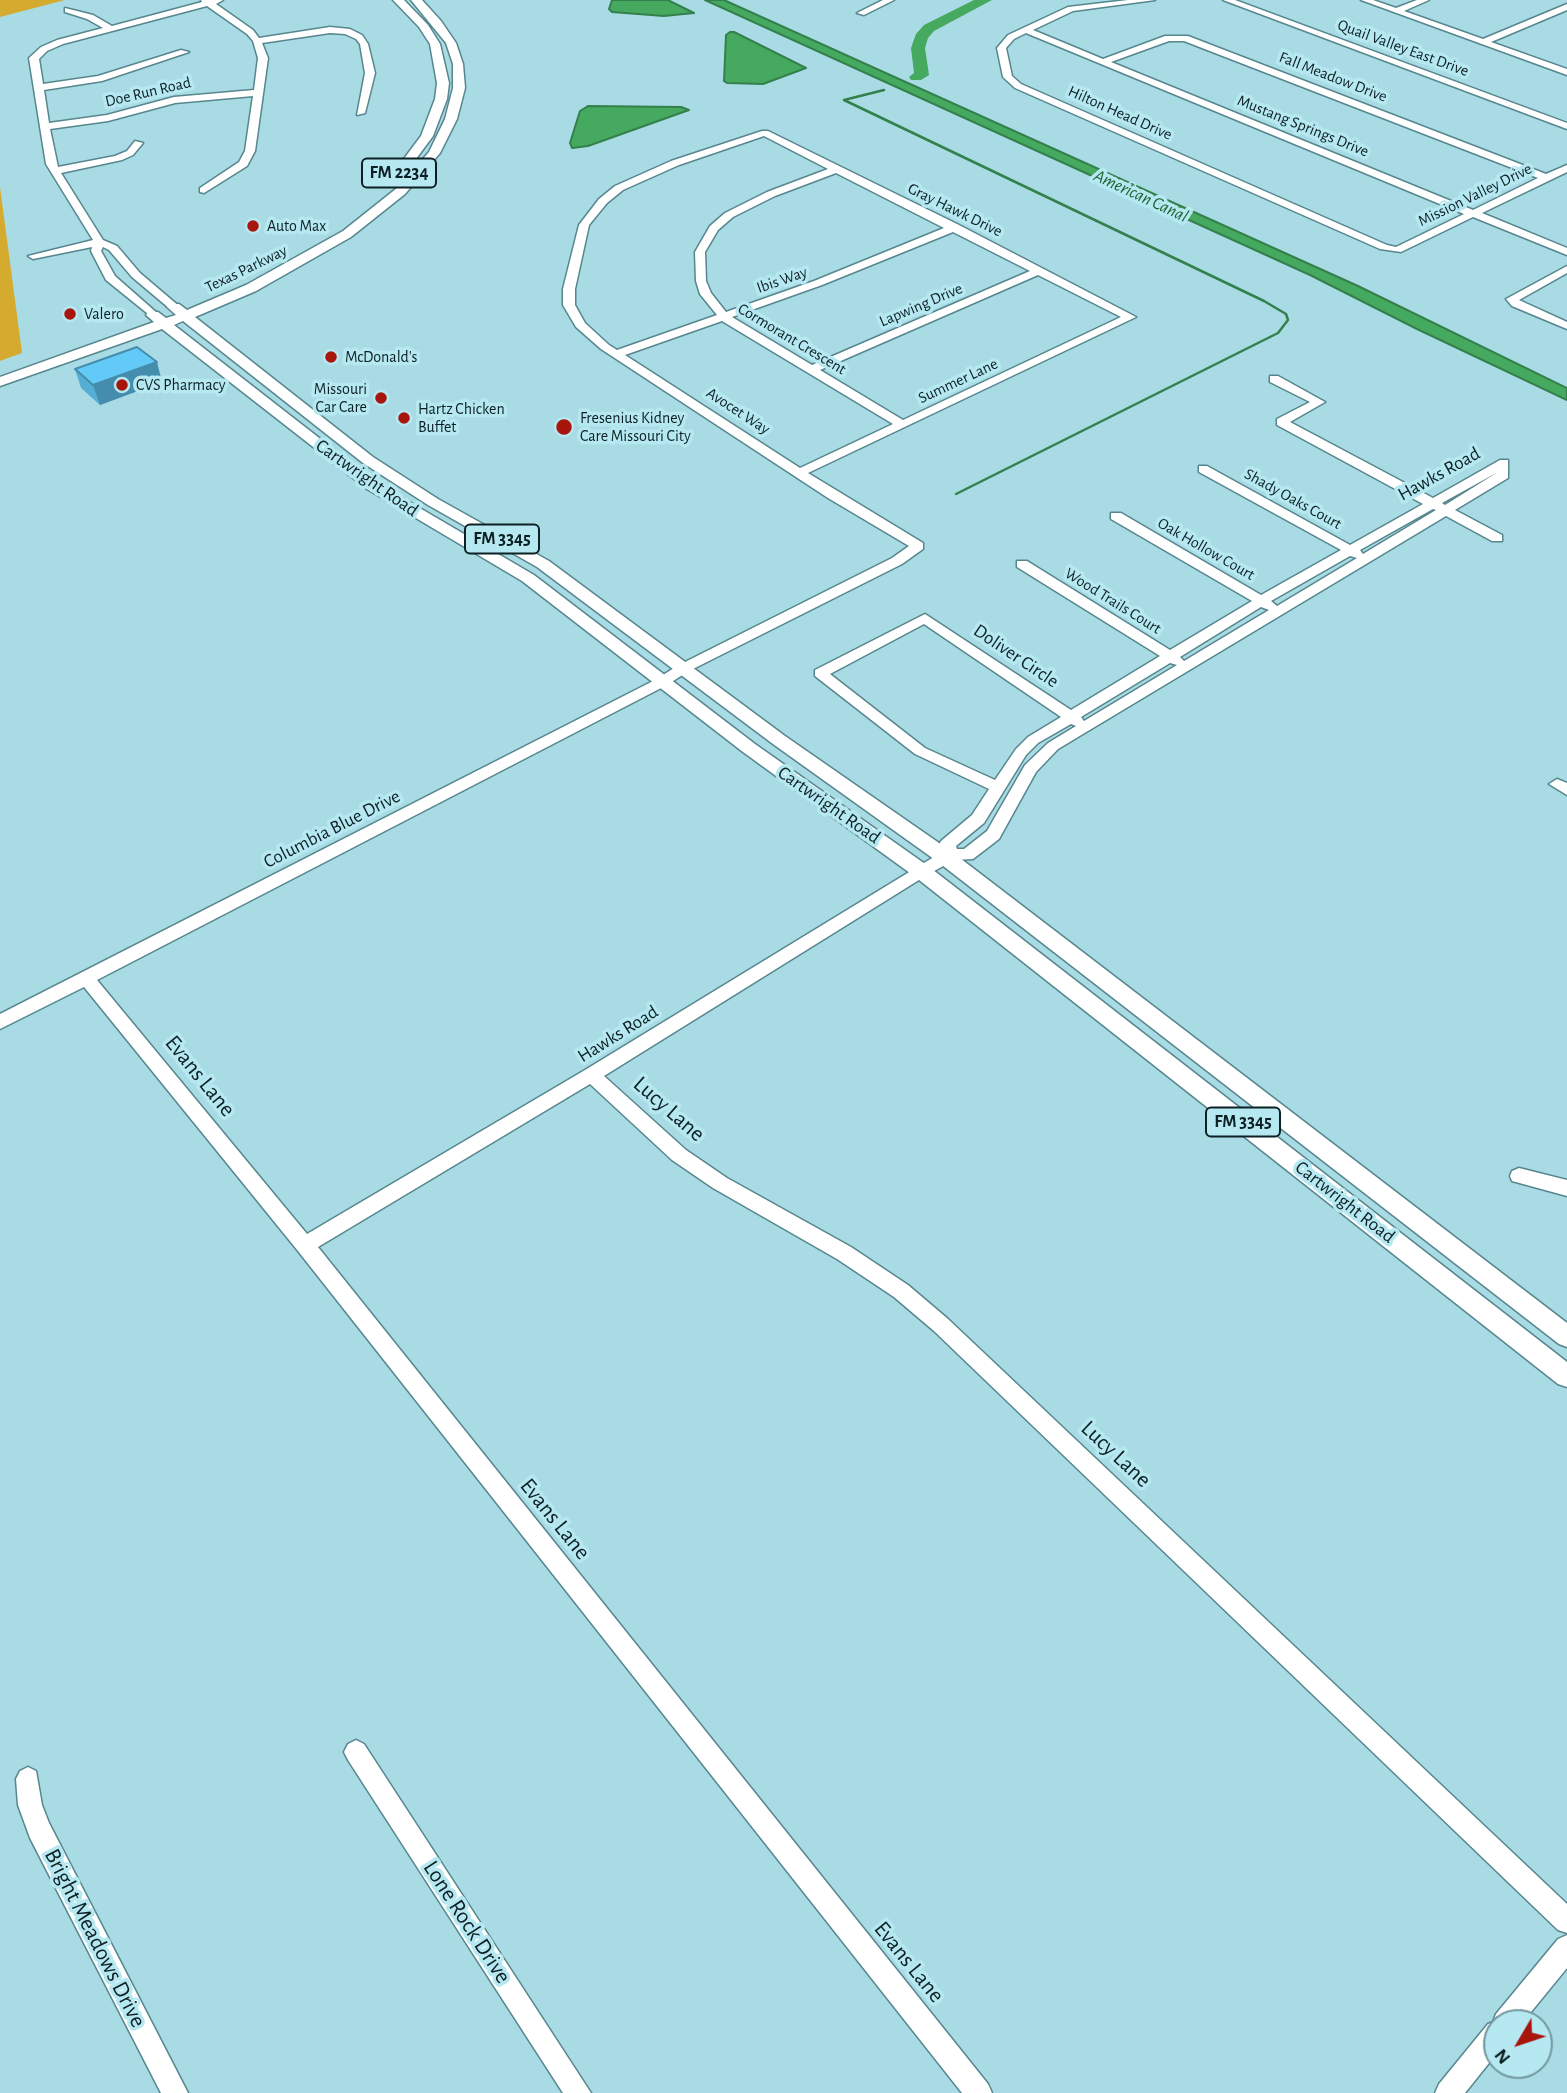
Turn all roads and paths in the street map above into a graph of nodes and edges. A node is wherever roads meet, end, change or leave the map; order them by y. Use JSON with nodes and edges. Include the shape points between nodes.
{"nodes":[{"id":1,"x":398,"y":0,"type":"edge"},
{"id":2,"x":416,"y":0,"type":"edge"},
{"id":3,"x":890,"y":0,"type":"edge"},
{"id":4,"x":1151,"y":0,"type":"edge"},
{"id":5,"x":1227,"y":0,"type":"edge"},
{"id":6,"x":1365,"y":0,"type":"edge"},
{"id":7,"x":1425,"y":0,"type":"edge"},
{"id":8,"x":211,"y":1,"type":"edge"},
{"id":9,"x":1567,"y":7,"type":"edge"},
{"id":10,"x":68,"y":10,"type":"dead end"},
{"id":11,"x":1397,"y":11,"type":"junction"},
{"id":12,"x":861,"y":13,"type":"dead end"},
{"id":13,"x":111,"y":29,"type":"junction"},
{"id":14,"x":1027,"y":30,"type":"junction"},
{"id":15,"x":257,"y":41,"type":"junction"},
{"id":16,"x":1484,"y":43,"type":"junction"},
{"id":17,"x":184,"y":52,"type":"dead end"},
{"id":18,"x":1105,"y":61,"type":"junction"},
{"id":19,"x":1567,"y":72,"type":"edge"},
{"id":20,"x":38,"y":88,"type":"junction"},
{"id":21,"x":259,"y":93,"type":"junction"},
{"id":22,"x":360,"y":113,"type":"dead end"},
{"id":23,"x":1567,"y":126,"type":"edge"},
{"id":24,"x":44,"y":127,"type":"junction"},
{"id":25,"x":765,"y":134,"type":"joint"},
{"id":26,"x":138,"y":143,"type":"dead end"},
{"id":27,"x":1567,"y":168,"type":"edge"},
{"id":28,"x":836,"y":169,"type":"junction"},
{"id":29,"x":55,"y":171,"type":"junction"},
{"id":30,"x":1547,"y":178,"type":"junction"},
{"id":31,"x":204,"y":190,"type":"dead end"},
{"id":32,"x":1473,"y":214,"type":"junction"},
{"id":33,"x":955,"y":228,"type":"junction"},
{"id":34,"x":99,"y":243,"type":"junction"},
{"id":35,"x":1397,"y":250,"type":"joint"},
{"id":36,"x":1567,"y":252,"type":"edge"},
{"id":37,"x":33,"y":256,"type":"dead end"},
{"id":38,"x":1567,"y":269,"type":"edge"},
{"id":39,"x":1041,"y":270,"type":"junction"},
{"id":40,"x":179,"y":312,"type":"junction"},
{"id":41,"x":724,"y":317,"type":"junction"},
{"id":42,"x":1130,"y":317,"type":"joint"},
{"id":43,"x":159,"y":319,"type":"junction"},
{"id":44,"x":1567,"y":326,"type":"edge"},
{"id":45,"x":616,"y":354,"type":"junction"},
{"id":46,"x":813,"y":369,"type":"junction"},
{"id":47,"x":0,"y":371,"type":"edge"},
{"id":48,"x":1274,"y":379,"type":"dead end"},
{"id":49,"x":0,"y":382,"type":"edge"},
{"id":50,"x":294,"y":402,"type":"junction"},
{"id":51,"x":275,"y":410,"type":"junction"},
{"id":52,"x":903,"y":425,"type":"junction"},
{"id":53,"x":368,"y":460,"type":"junction"},
{"id":54,"x":349,"y":469,"type":"junction"},
{"id":55,"x":1203,"y":470,"type":"dead end"},
{"id":56,"x":799,"y":473,"type":"junction"},
{"id":57,"x":1430,"y":503,"type":"junction"},
{"id":58,"x":1445,"y":511,"type":"junction"},
{"id":59,"x":1116,"y":516,"type":"dead end"},
{"id":60,"x":1497,"y":538,"type":"dead end"},
{"id":61,"x":503,"y":540,"type":"junction"},
{"id":62,"x":1349,"y":550,"type":"junction"},
{"id":63,"x":485,"y":551,"type":"junction"},
{"id":64,"x":1366,"y":559,"type":"junction"},
{"id":65,"x":1022,"y":564,"type":"dead end"},
{"id":66,"x":1261,"y":601,"type":"junction"},
{"id":67,"x":1279,"y":611,"type":"junction"},
{"id":68,"x":1169,"y":656,"type":"junction"},
{"id":69,"x":1186,"y":667,"type":"junction"},
{"id":70,"x":682,"y":669,"type":"junction"},
{"id":71,"x":662,"y":682,"type":"junction"},
{"id":72,"x":1070,"y":716,"type":"junction"},
{"id":73,"x":1086,"y":727,"type":"junction"},
{"id":74,"x":998,"y":787,"type":"junction"},
{"id":75,"x":948,"y":855,"type":"junction"},
{"id":76,"x":921,"y":871,"type":"junction"},
{"id":77,"x":87,"y":979,"type":"junction"},
{"id":78,"x":0,"y":1022,"type":"edge"},
{"id":79,"x":591,"y":1075,"type":"junction"},
{"id":80,"x":1303,"y":1130,"type":"junction"},
{"id":81,"x":1281,"y":1151,"type":"junction"},
{"id":82,"x":1519,"y":1176,"type":"dead end"},
{"id":83,"x":1567,"y":1188,"type":"edge"},
{"id":84,"x":305,"y":1245,"type":"junction"},
{"id":85,"x":1567,"y":1337,"type":"edge"},
{"id":86,"x":1567,"y":1376,"type":"edge"},
{"id":87,"x":356,"y":1752,"type":"dead end"},
{"id":88,"x":28,"y":1779,"type":"dead end"},
{"id":89,"x":1567,"y":1921,"type":"edge"},
{"id":90,"x":1567,"y":1948,"type":"edge"},
{"id":91,"x":1517,"y":2009,"type":"edge"},
{"id":92,"x":1483,"y":2050,"type":"edge"},
{"id":93,"x":175,"y":2093,"type":"edge"},
{"id":94,"x":578,"y":2093,"type":"edge"},
{"id":95,"x":979,"y":2093,"type":"edge"},
{"id":96,"x":1448,"y":2093,"type":"edge"}],
"edges":[{"from":1,"to":40,"type":"main road","name":"Texas Parkway","number":"FM 2234","via":[[435,44],[443,83],[438,112],[414,157],[381,192],[327,232]]},
{"from":2,"to":40,"type":"main road","name":"Texas Parkway","number":"FM 2234","via":[[446,34],[458,64],[457,98],[434,153],[401,191],[347,234],[275,276]]},
{"from":3,"to":12,"type":"street"},
{"from":4,"to":14,"type":"street","name":"Hilton Head Drive","via":[[1071,9]]},
{"from":5,"to":23,"type":"street","name":"Quail Valley East Drive"},
{"from":6,"to":11,"type":"street"},
{"from":7,"to":11,"type":"street"},
{"from":8,"to":13,"type":"street","name":"Cartwright Road"},
{"from":8,"to":15,"type":"street"},
{"from":9,"to":16,"type":"street"},
{"from":10,"to":13,"type":"street"},
{"from":11,"to":16,"type":"street"},
{"from":13,"to":20,"type":"street","name":"Cartwright Road","via":[[44,49],[34,58]]},
{"from":14,"to":18,"type":"street","name":"Mustang Springs Drive"},
{"from":14,"to":35,"type":"street","name":"Hilton Head Drive","via":[[1010,37],[1001,48],[1008,76],[1018,86]]},
{"from":15,"to":21,"type":"street","via":[[263,58]]},
{"from":15,"to":22,"type":"street","via":[[330,30],[359,37],[370,73]]},
{"from":16,"to":19,"type":"street"},
{"from":17,"to":20,"type":"street","via":[[99,79]]},
{"from":18,"to":30,"type":"street","name":"Fall Meadow Drive","via":[[1168,38],[1185,38]]},
{"from":18,"to":32,"type":"street","name":"Mustang Springs Drive"},
{"from":20,"to":24,"type":"street","name":"Cartwright Road"},
{"from":21,"to":24,"type":"street","name":"Doe Run Road","via":[[174,100],[108,118]]},
{"from":21,"to":31,"type":"street","via":[[250,151],[243,164]]},
{"from":24,"to":29,"type":"street","name":"Cartwright Road"},
{"from":25,"to":28,"type":"street","name":"Gray Hawk Drive"},
{"from":25,"to":45,"type":"street","name":"Avocet Way","via":[[642,176],[619,188],[590,215],[569,289],[569,305],[580,325]]},
{"from":26,"to":29,"type":"street","via":[[118,158]]},
{"from":27,"to":30,"type":"street","name":"Mission Valley Drive"},
{"from":28,"to":33,"type":"street","name":"Gray Hawk Drive"},
{"from":28,"to":41,"type":"street","name":"Cormorant Crescent","via":[[747,204],[714,228],[699,263],[706,294]]},
{"from":29,"to":34,"type":"street","name":"Cartwright Road"},
{"from":30,"to":32,"type":"street","name":"Mission Valley Drive"},
{"from":32,"to":35,"type":"street","name":"Mission Valley Drive"},
{"from":32,"to":36,"type":"street","name":"Mustang Springs Drive"},
{"from":33,"to":39,"type":"street","name":"Gray Hawk Drive"},
{"from":33,"to":41,"type":"street","name":"Ibis Way"},
{"from":34,"to":37,"type":"street"},
{"from":34,"to":40,"type":"street","name":"Cartwright Road","via":[[113,248]]},
{"from":34,"to":43,"type":"street","name":"Cartwright Road","via":[[96,251],[110,278]]},
{"from":38,"to":44,"type":"street","via":[[1512,299]]},
{"from":39,"to":42,"type":"street","name":"Gray Hawk Drive"},
{"from":39,"to":46,"type":"street","name":"Lapwing Drive"},
{"from":40,"to":43,"type":"main road","name":"Texas Parkway","number":"FM 2234"},
{"from":40,"to":50,"type":"main road","name":"Cartwright Road","number":"FM 3345"},
{"from":41,"to":45,"type":"street","name":"Ibis Way"},
{"from":41,"to":46,"type":"street","name":"Cormorant Crescent"},
{"from":42,"to":52,"type":"street","name":"Summer Lane"},
{"from":43,"to":47,"type":"main road","name":"Texas Parkway","number":"FM 2234"},
{"from":43,"to":49,"type":"main road","name":"Texas Parkway","number":"FM 2234"},
{"from":43,"to":51,"type":"main road","name":"Cartwright Road","number":"FM 3345"},
{"from":45,"to":56,"type":"street","name":"Avocet Way"},
{"from":46,"to":52,"type":"street","name":"Cormorant Crescent"},
{"from":48,"to":57,"type":"street","via":[[1319,402],[1281,422]]},
{"from":50,"to":51,"type":"main road"},
{"from":50,"to":53,"type":"main road","name":"Cartwright Road","number":"FM 3345"},
{"from":51,"to":54,"type":"main road","name":"Cartwright Road","number":"FM 3345"},
{"from":52,"to":56,"type":"street","name":"Summer Lane"},
{"from":53,"to":54,"type":"main road"},
{"from":53,"to":61,"type":"main road","name":"Cartwright Road","number":"FM 3345"},
{"from":54,"to":63,"type":"main road","name":"Cartwright Road","number":"FM 3345"},
{"from":55,"to":62,"type":"street","name":"Shady Oaks Court"},
{"from":56,"to":70,"type":"street","name":"Avocet Way","via":[[918,546],[897,561]]},
{"from":57,"to":58,"type":"street"},
{"from":57,"to":58,"type":"street","name":"Hawks Road","via":[[1504,463],[1504,475]]},
{"from":57,"to":62,"type":"street","name":"Hawks Road"},
{"from":58,"to":60,"type":"street"},
{"from":58,"to":64,"type":"street","name":"Hawks Road"},
{"from":59,"to":66,"type":"street","name":"Oak Hollow Court"},
{"from":61,"to":63,"type":"main road"},
{"from":61,"to":70,"type":"main road","name":"Cartwright Road","number":"FM 3345","via":[[544,564]]},
{"from":62,"to":64,"type":"street","name":"Shady Oaks Court"},
{"from":62,"to":66,"type":"street","name":"Hawks Road"},
{"from":63,"to":71,"type":"main road","name":"Cartwright Road","number":"FM 3345","via":[[528,578]]},
{"from":64,"to":67,"type":"street","name":"Hawks Road"},
{"from":65,"to":68,"type":"street","name":"Wood Trails Court"},
{"from":66,"to":67,"type":"street","name":"Oak Hollow Court"},
{"from":66,"to":68,"type":"street","name":"Hawks Road"},
{"from":67,"to":69,"type":"street","name":"Hawks Road"},
{"from":68,"to":69,"type":"street","name":"Wood Trails Court"},
{"from":68,"to":72,"type":"street","name":"Hawks Road"},
{"from":69,"to":73,"type":"street","name":"Hawks Road"},
{"from":70,"to":71,"type":"street","name":"Columbia Blue Drive"},
{"from":70,"to":75,"type":"main road","name":"Cartwright Road","number":"FM 3345"},
{"from":71,"to":76,"type":"main road","name":"Cartwright Road","number":"FM 3345"},
{"from":71,"to":77,"type":"street","name":"Columbia Blue Drive"},
{"from":72,"to":73,"type":"street","name":"Doliver Circle"},
{"from":72,"to":74,"type":"street","name":"Hawks Road","via":[[1021,752]]},
{"from":72,"to":74,"type":"street","name":"Doliver Circle","via":[[925,618],[820,673],[920,751]]},
{"from":73,"to":75,"type":"street","name":"Hawks Road","via":[[1030,769],[993,835],[967,855]]},
{"from":74,"to":75,"type":"street","name":"Hawks Road","via":[[978,819],[947,845]]},
{"from":75,"to":76,"type":"street","name":"Hawks Road"},
{"from":75,"to":80,"type":"main road","name":"Cartwright Road","number":"FM 3345"},
{"from":76,"to":79,"type":"street","name":"Hawks Road"},
{"from":76,"to":81,"type":"main road","name":"Cartwright Road","number":"FM 3345"},
{"from":77,"to":78,"type":"street","name":"Columbia Blue Drive"},
{"from":77,"to":84,"type":"street","name":"Evans Lane"},
{"from":79,"to":84,"type":"street","name":"Hawks Road"},
{"from":79,"to":89,"type":"street","name":"Lucy Lane","via":[[679,1155],[844,1253],[941,1325]]},
{"from":80,"to":81,"type":"main road"},
{"from":80,"to":85,"type":"main road","name":"Cartwright Road","number":"FM 3345"},
{"from":81,"to":86,"type":"main road","name":"Cartwright Road","number":"FM 3345"},
{"from":82,"to":83,"type":"street"},
{"from":84,"to":95,"type":"street","name":"Evans Lane"},
{"from":87,"to":94,"type":"street","name":"Lone Rock Drive"},
{"from":88,"to":93,"type":"street","name":"Bright Meadows Drive","via":[[30,1805],[39,1829]]},
{"from":90,"to":91,"type":"street"},
{"from":92,"to":96,"type":"street"}]}
